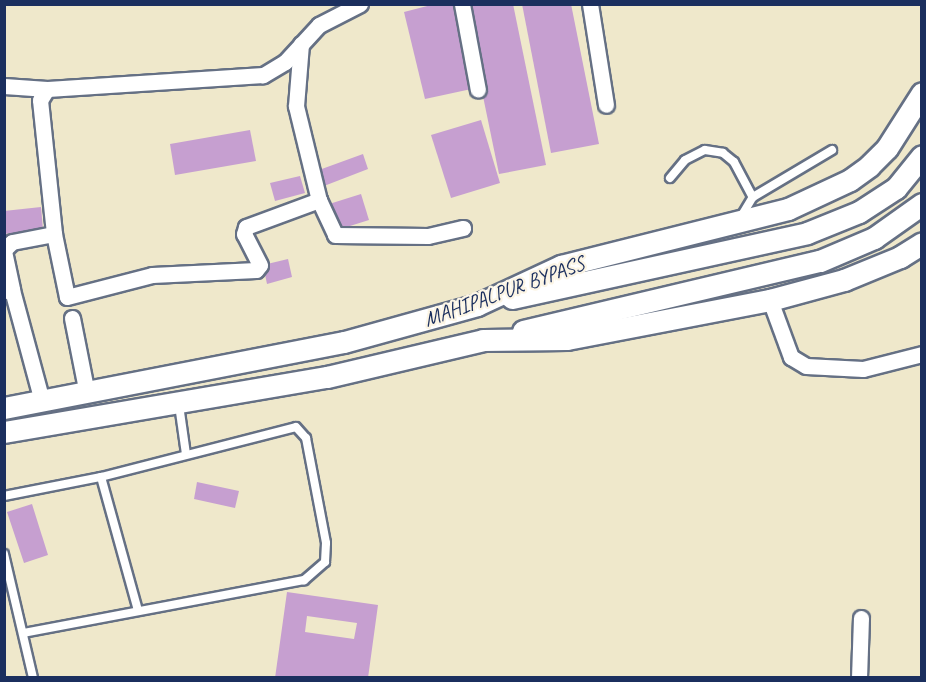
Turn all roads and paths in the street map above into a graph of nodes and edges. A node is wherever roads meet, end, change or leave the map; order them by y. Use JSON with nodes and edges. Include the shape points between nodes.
{"nodes":[{"id":1,"x":360,"y":4,"type":"edge"},
{"id":2,"x":462,"y":4,"type":"edge"},
{"id":3,"x":590,"y":4,"type":"edge"},
{"id":4,"x":301,"y":43,"type":"junction"},
{"id":5,"x":4,"y":86,"type":"edge"},
{"id":6,"x":47,"y":89,"type":"junction"},
{"id":7,"x":478,"y":90,"type":"dead end"},
{"id":8,"x":921,"y":93,"type":"edge"},
{"id":9,"x":606,"y":105,"type":"dead end"},
{"id":10,"x":832,"y":150,"type":"dead end"},
{"id":11,"x":921,"y":156,"type":"edge"},
{"id":12,"x":670,"y":178,"type":"dead end"},
{"id":13,"x":753,"y":197,"type":"junction"},
{"id":14,"x":320,"y":200,"type":"junction"},
{"id":15,"x":921,"y":204,"type":"edge"},
{"id":16,"x":736,"y":224,"type":"junction"},
{"id":17,"x":463,"y":228,"type":"dead end"},
{"id":18,"x":54,"y":234,"type":"junction"},
{"id":19,"x":921,"y":243,"type":"edge"},
{"id":20,"x":4,"y":250,"type":"edge"},
{"id":21,"x":8,"y":290,"type":"edge"},
{"id":22,"x":770,"y":300,"type":"junction"},
{"id":23,"x":477,"y":305,"type":"junction"},
{"id":24,"x":72,"y":318,"type":"dead end"},
{"id":25,"x":483,"y":340,"type":"junction"},
{"id":26,"x":921,"y":354,"type":"edge"},
{"id":27,"x":87,"y":394,"type":"junction"},
{"id":28,"x":178,"y":400,"type":"junction"},
{"id":29,"x":42,"y":401,"type":"junction"},
{"id":30,"x":4,"y":408,"type":"edge"},
{"id":31,"x":4,"y":432,"type":"edge"},
{"id":32,"x":186,"y":454,"type":"junction"},
{"id":33,"x":101,"y":477,"type":"junction"},
{"id":34,"x":4,"y":496,"type":"edge"},
{"id":35,"x":4,"y":554,"type":"edge"},
{"id":36,"x":138,"y":610,"type":"junction"},
{"id":37,"x":861,"y":618,"type":"dead end"},
{"id":38,"x":24,"y":633,"type":"junction"},
{"id":39,"x":33,"y":678,"type":"edge"},
{"id":40,"x":859,"y":678,"type":"edge"}],
"edges":[{"from":1,"to":4,"type":"street","via":[[319,25]]},
{"from":2,"to":7,"type":"street"},
{"from":3,"to":9,"type":"street"},
{"from":4,"to":6,"type":"street","via":[[285,62],[263,75]]},
{"from":4,"to":14,"type":"street","via":[[296,106]]},
{"from":5,"to":6,"type":"street"},
{"from":6,"to":18,"type":"street","via":[[40,100]]},
{"from":8,"to":16,"type":"street","name":"MAHIPALPUR BYPASS","via":[[887,148],[850,180],[788,209]]},
{"from":10,"to":13,"type":"lane"},
{"from":11,"to":23,"type":"street","via":[[896,188],[859,212],[807,233]]},
{"from":12,"to":13,"type":"lane","via":[[685,160],[705,150],[723,153],[734,162]]},
{"from":13,"to":16,"type":"lane"},
{"from":14,"to":17,"type":"street","via":[[335,235],[428,236]]},
{"from":14,"to":18,"type":"street","via":[[246,227],[244,234],[260,265],[256,270],[152,275],[67,297]]},
{"from":15,"to":25,"type":"street","via":[[874,238],[820,261]]},
{"from":16,"to":23,"type":"street","name":"MAHIPALPUR BYPASS","via":[[561,266]]},
{"from":18,"to":20,"type":"street","via":[[12,243]]},
{"from":19,"to":22,"type":"street","name":"MAHIPALPUR BYPASS","via":[[900,257],[844,280]]},
{"from":20,"to":21,"type":"street"},
{"from":21,"to":29,"type":"street"},
{"from":22,"to":25,"type":"street","name":"MAHIPALPUR BYPASS","via":[[567,339]]},
{"from":22,"to":26,"type":"street","via":[[791,357],[806,366],[864,369]]},
{"from":23,"to":27,"type":"street","name":"MAHIPALPUR BYPASS","via":[[344,342]]},
{"from":24,"to":27,"type":"street"},
{"from":25,"to":28,"type":"street","name":"MAHIPALPUR BYPASS","via":[[327,377]]},
{"from":27,"to":29,"type":"street","name":"MAHIPALPUR BYPASS"},
{"from":28,"to":31,"type":"street","name":"MAHIPALPUR BYPASS"},
{"from":28,"to":32,"type":"lane"},
{"from":29,"to":30,"type":"street","name":"MAHIPALPUR BYPASS"},
{"from":32,"to":33,"type":"lane"},
{"from":32,"to":36,"type":"lane","via":[[290,427],[300,428],[306,438],[326,543],[325,562],[304,580]]},
{"from":33,"to":34,"type":"lane"},
{"from":33,"to":36,"type":"lane"},
{"from":35,"to":38,"type":"lane"},
{"from":36,"to":38,"type":"lane"},
{"from":37,"to":40,"type":"street"},
{"from":38,"to":39,"type":"lane"}]}
